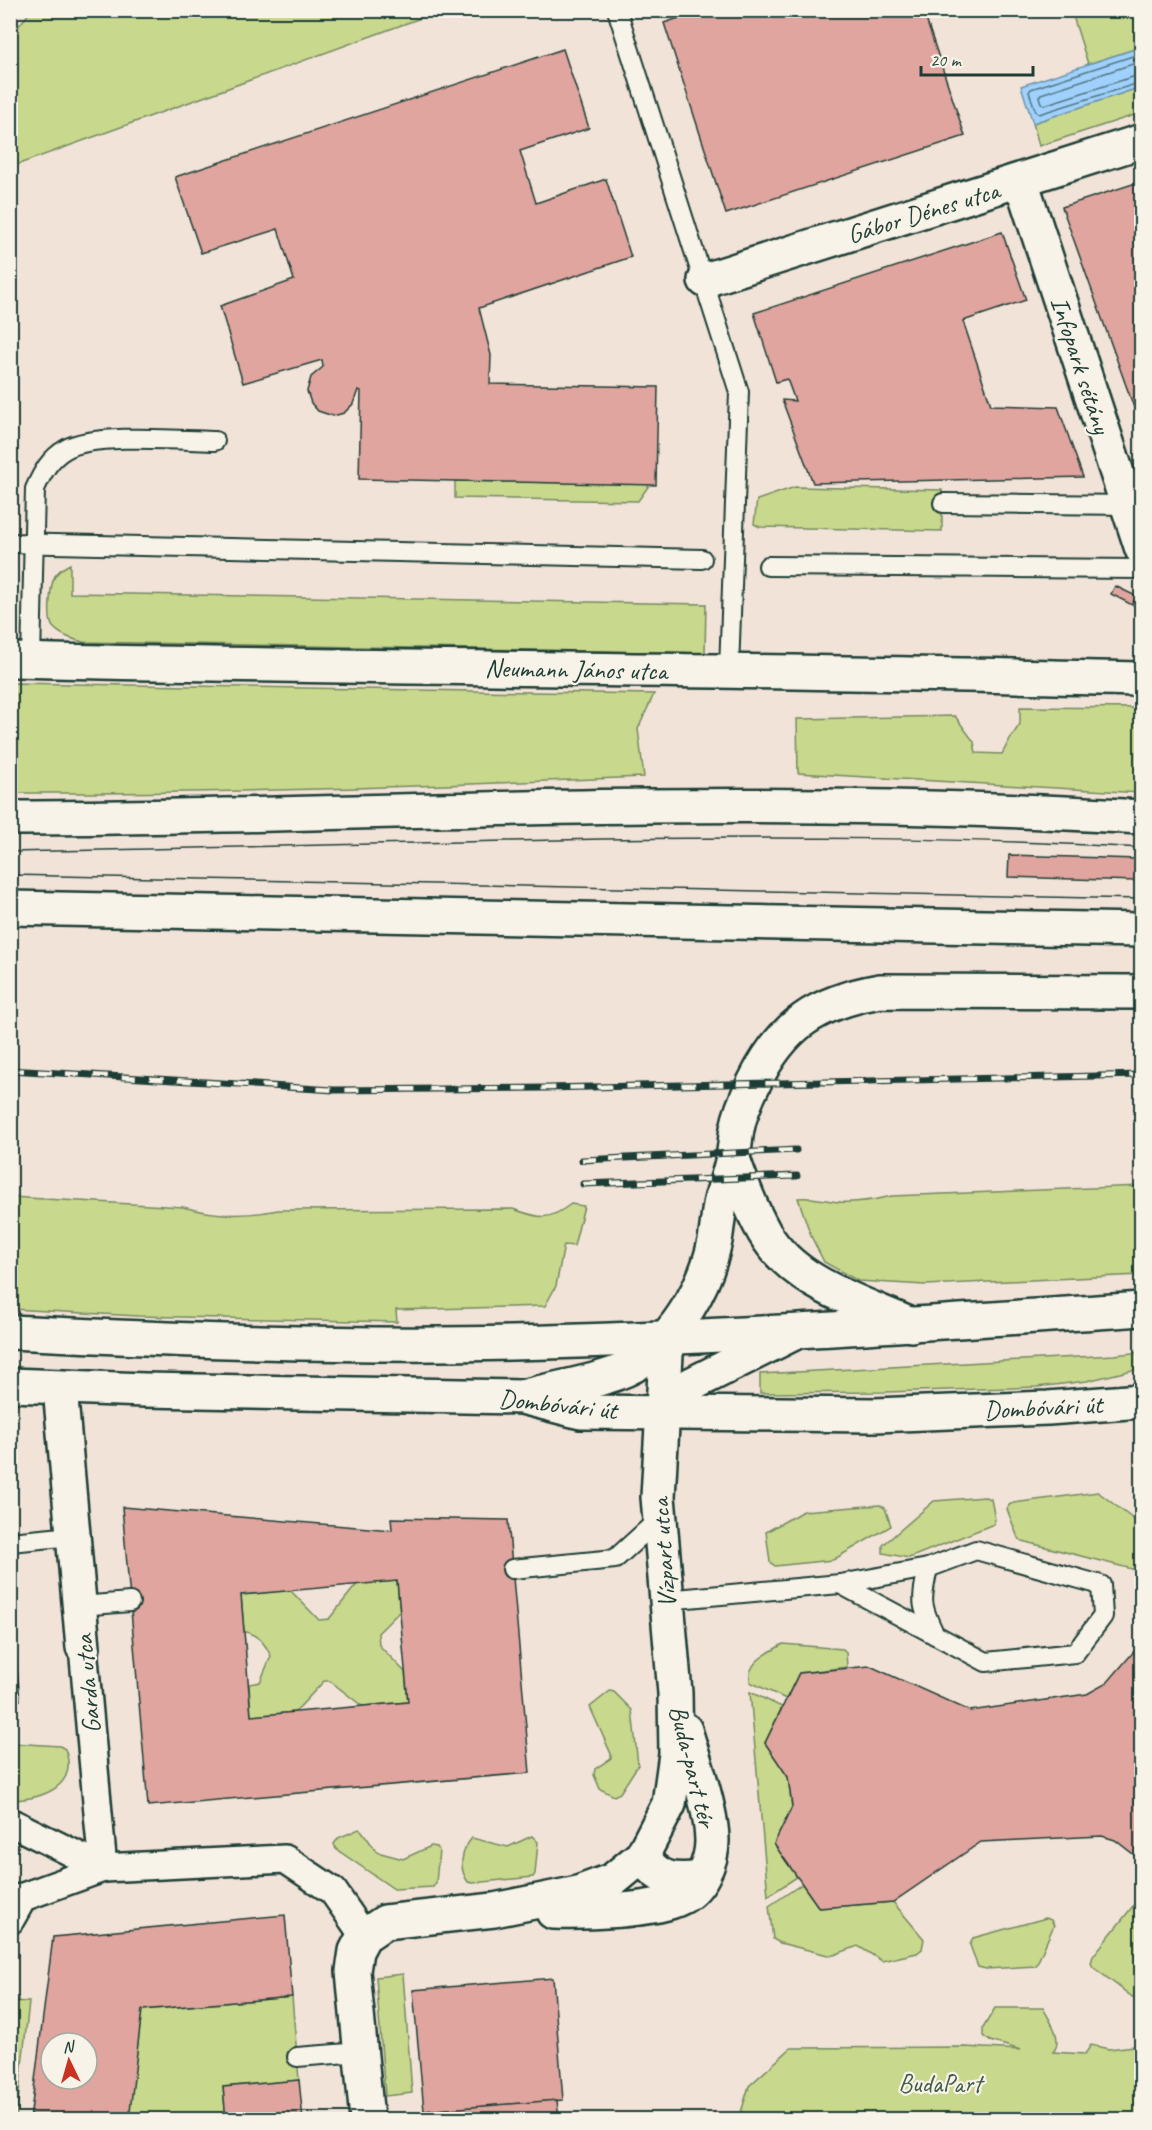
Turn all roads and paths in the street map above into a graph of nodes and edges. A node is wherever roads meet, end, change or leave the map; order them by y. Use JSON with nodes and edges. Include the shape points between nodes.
{"nodes":[{"id":1,"x":617,"y":10,"type":"edge"},
{"id":2,"x":1142,"y":141,"type":"edge"},
{"id":3,"x":1021,"y":181,"type":"junction"},
{"id":4,"x":705,"y":280,"type":"junction"},
{"id":5,"x":214,"y":441,"type":"dead end"},
{"id":6,"x":943,"y":503,"type":"dead end"},
{"id":7,"x":1134,"y":505,"type":"edge"},
{"id":8,"x":10,"y":543,"type":"edge"},
{"id":9,"x":34,"y":543,"type":"junction"},
{"id":10,"x":1142,"y":549,"type":"edge"},
{"id":11,"x":702,"y":559,"type":"dead end"},
{"id":12,"x":768,"y":566,"type":"dead end"},
{"id":13,"x":1142,"y":569,"type":"edge"},
{"id":14,"x":21,"y":660,"type":"edge"},
{"id":15,"x":729,"y":670,"type":"junction"},
{"id":16,"x":1142,"y":679,"type":"edge"},
{"id":17,"x":1142,"y":817,"type":"edge"},
{"id":18,"x":10,"y":818,"type":"edge"},
{"id":19,"x":10,"y":908,"type":"edge"},
{"id":20,"x":1142,"y":930,"type":"edge"},
{"id":21,"x":1142,"y":992,"type":"edge"},
{"id":22,"x":733,"y":1159,"type":"junction"},
{"id":23,"x":1142,"y":1309,"type":"edge"},
{"id":24,"x":911,"y":1325,"type":"junction"},
{"id":25,"x":10,"y":1332,"type":"edge"},
{"id":26,"x":796,"y":1332,"type":"junction"},
{"id":27,"x":667,"y":1337,"type":"junction"},
{"id":28,"x":10,"y":1385,"type":"edge"},
{"id":29,"x":60,"y":1388,"type":"junction"},
{"id":30,"x":522,"y":1396,"type":"junction"},
{"id":31,"x":1142,"y":1401,"type":"edge"},
{"id":32,"x":662,"y":1412,"type":"junction"},
{"id":33,"x":659,"y":1519,"type":"junction"},
{"id":34,"x":73,"y":1536,"type":"junction"},
{"id":35,"x":10,"y":1542,"type":"edge"},
{"id":36,"x":928,"y":1568,"type":"junction"},
{"id":37,"x":512,"y":1569,"type":"dead end"},
{"id":38,"x":840,"y":1584,"type":"junction"},
{"id":39,"x":666,"y":1600,"type":"junction"},
{"id":40,"x":130,"y":1602,"type":"dead end"},
{"id":41,"x":80,"y":1606,"type":"junction"},
{"id":42,"x":935,"y":1635,"type":"junction"},
{"id":43,"x":83,"y":1647,"type":"joint"},
{"id":44,"x":675,"y":1693,"type":"junction"},
{"id":45,"x":10,"y":1822,"type":"edge"},
{"id":46,"x":642,"y":1856,"type":"junction"},
{"id":47,"x":104,"y":1868,"type":"junction"},
{"id":48,"x":701,"y":1878,"type":"junction"},
{"id":49,"x":494,"y":1910,"type":"junction"},
{"id":50,"x":10,"y":1920,"type":"edge"},
{"id":51,"x":364,"y":1936,"type":"junction"},
{"id":52,"x":361,"y":2052,"type":"junction"},
{"id":53,"x":297,"y":2057,"type":"dead end"},
{"id":54,"x":367,"y":2120,"type":"edge"}],
"edges":[{"from":1,"to":4,"type":"lane"},
{"from":2,"to":3,"type":"main road","name":"Gábor Dénes utca"},
{"from":3,"to":4,"type":"main road","name":"Gábor Dénes utca"},
{"from":3,"to":7,"type":"main road","name":"Infopark sétány"},
{"from":4,"to":15,"type":"lane","via":[[739,392]]},
{"from":5,"to":9,"type":"lane","via":[[95,440],[65,449],[46,467],[35,489]]},
{"from":6,"to":7,"type":"lane"},
{"from":7,"to":10,"type":"main road","name":"Infopark sétány"},
{"from":8,"to":9,"type":"lane"},
{"from":9,"to":11,"type":"lane"},
{"from":9,"to":14,"type":"lane"},
{"from":12,"to":13,"type":"lane"},
{"from":14,"to":15,"type":"main road","name":"Neumann János utca"},
{"from":15,"to":16,"type":"main road","name":"Neumann János utca"},
{"from":17,"to":18,"type":"main road","via":[[1059,812],[646,806]]},
{"from":19,"to":20,"type":"main road"},
{"from":21,"to":22,"type":"main road","via":[[880,991],[834,1002],[793,1027],[774,1048],[748,1097],[737,1128]]},
{"from":22,"to":24,"type":"main road","via":[[764,1233],[783,1257],[823,1285]]},
{"from":22,"to":27,"type":"main road","via":[[704,1277]]},
{"from":23,"to":24,"type":"main road"},
{"from":24,"to":26,"type":"main road"},
{"from":25,"to":27,"type":"main road","via":[[388,1343]]},
{"from":26,"to":27,"type":"main road"},
{"from":26,"to":32,"type":"main road","via":[[692,1383]]},
{"from":27,"to":30,"type":"main road","via":[[638,1362],[608,1376]]},
{"from":27,"to":32,"type":"main road","name":"Vízpart utca"},
{"from":28,"to":29,"type":"main road","name":"Dombóvári út"},
{"from":29,"to":30,"type":"main road","name":"Dombóvári út"},
{"from":29,"to":34,"type":"main road","name":"Garda utca"},
{"from":30,"to":32,"type":"main road","name":"Dombóvári út","via":[[581,1412]]},
{"from":31,"to":32,"type":"main road","name":"Dombóvári út","via":[[875,1415]]},
{"from":32,"to":33,"type":"main road","name":"Vízpart utca"},
{"from":33,"to":37,"type":"lane","via":[[615,1559]]},
{"from":33,"to":39,"type":"main road","name":"Vízpart utca"},
{"from":34,"to":35,"type":"lane"},
{"from":34,"to":41,"type":"main road","name":"Garda utca"},
{"from":36,"to":38,"type":"lane"},
{"from":36,"to":42,"type":"lane","via":[[922,1595],[924,1612]]},
{"from":36,"to":42,"type":"lane","via":[[976,1550],[1101,1586],[1103,1616],[1075,1653],[986,1662]]},
{"from":38,"to":39,"type":"lane"},
{"from":38,"to":42,"type":"lane"},
{"from":39,"to":44,"type":"main road","name":"Vízpart utca"},
{"from":40,"to":41,"type":"lane"},
{"from":41,"to":43,"type":"main road","name":"Garda utca"},
{"from":43,"to":47,"type":"street","name":"Garda utca"},
{"from":44,"to":46,"type":"main road","name":"Buda-part tér","via":[[676,1754],[669,1804]]},
{"from":44,"to":48,"type":"main road","name":"Buda-part tér","via":[[711,1826],[710,1858]]},
{"from":45,"to":47,"type":"street"},
{"from":46,"to":48,"type":"main road","via":[[661,1877]]},
{"from":46,"to":49,"type":"main road","name":"Buda-part tér","via":[[613,1880],[578,1893]]},
{"from":47,"to":50,"type":"street","via":[[23,1897]]},
{"from":47,"to":51,"type":"street","via":[[285,1858],[333,1891]]},
{"from":48,"to":49,"type":"main road","name":"Buda-part tér","via":[[681,1898],[660,1905],[565,1912]]},
{"from":49,"to":51,"type":"main road","via":[[385,1922]]},
{"from":51,"to":52,"type":"main road","via":[[356,1951],[353,1971]]},
{"from":52,"to":53,"type":"lane"},
{"from":52,"to":54,"type":"main road"}]}
